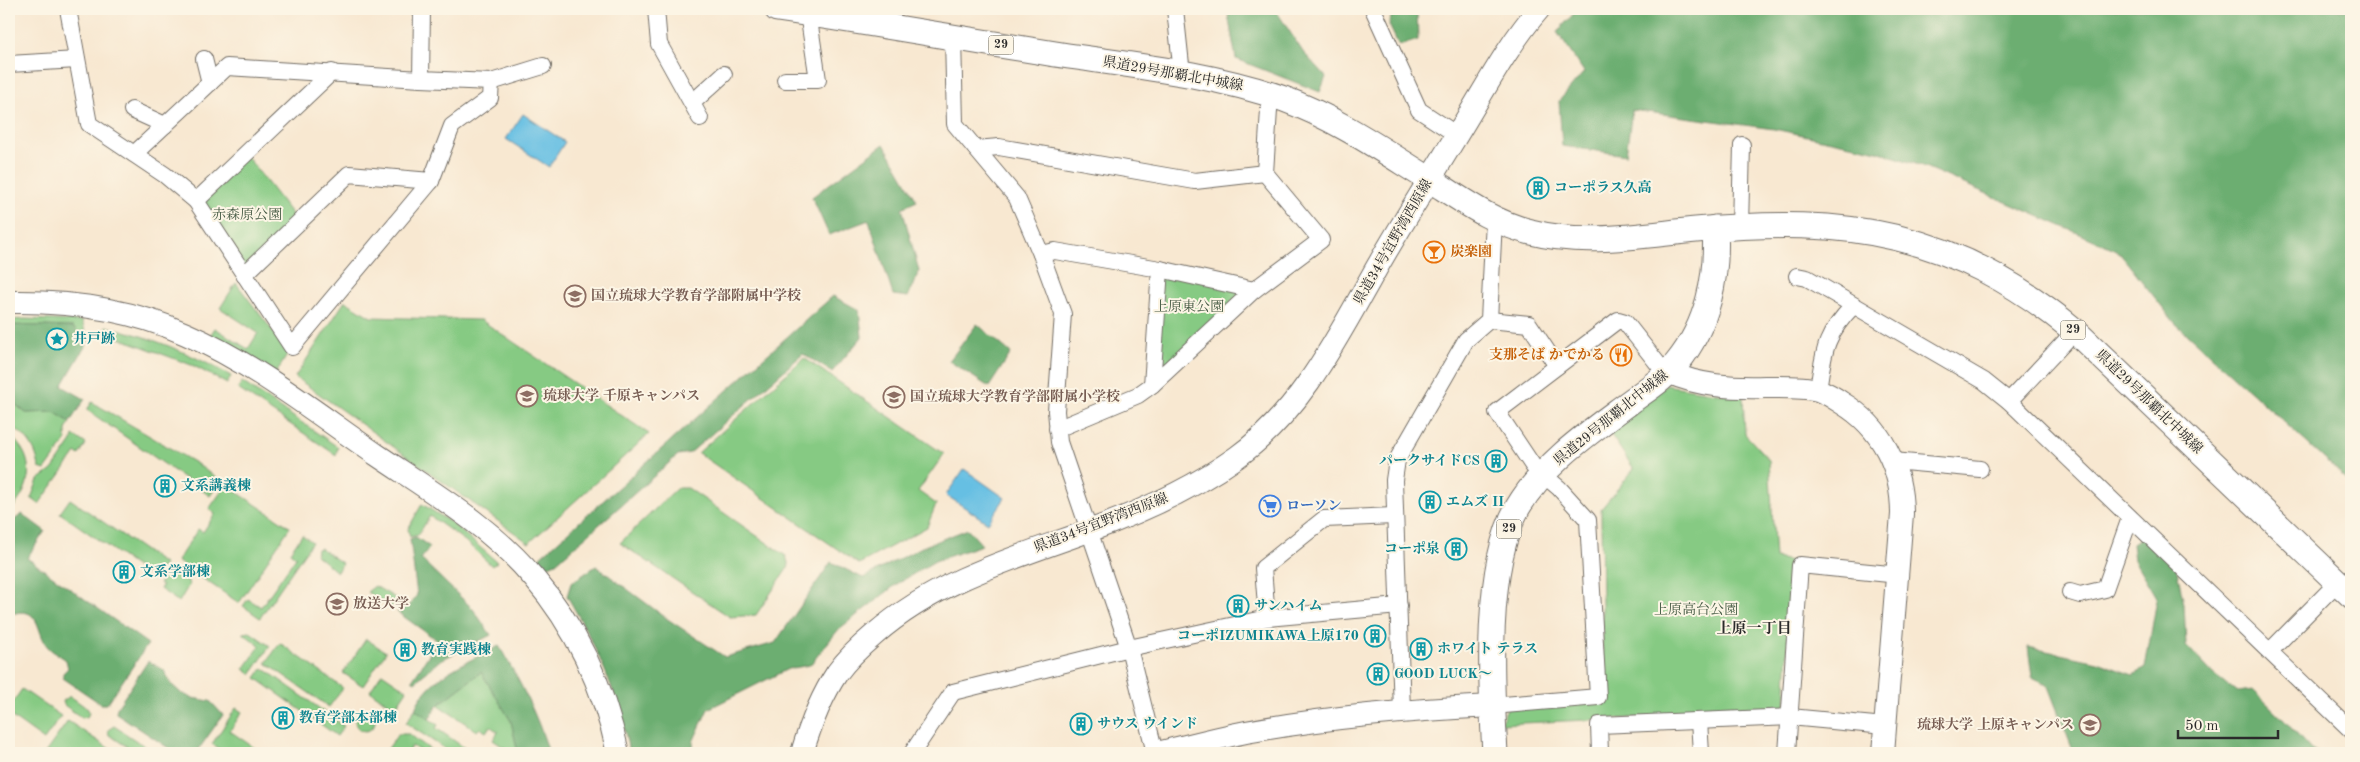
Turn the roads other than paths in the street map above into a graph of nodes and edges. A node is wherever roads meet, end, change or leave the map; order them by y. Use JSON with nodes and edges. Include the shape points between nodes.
{"nodes":[{"id":1,"x":68,"y":9,"type":"edge"},
{"id":2,"x":422,"y":9,"type":"edge"},
{"id":3,"x":656,"y":9,"type":"edge"},
{"id":4,"x":777,"y":9,"type":"edge"},
{"id":5,"x":1176,"y":9,"type":"edge"},
{"id":6,"x":1373,"y":9,"type":"edge"},
{"id":7,"x":1539,"y":9,"type":"edge"},
{"id":8,"x":808,"y":13,"type":"junction"},
{"id":9,"x":953,"y":37,"type":"junction"},
{"id":10,"x":204,"y":59,"type":"dead end"},
{"id":11,"x":77,"y":60,"type":"junction"},
{"id":12,"x":9,"y":64,"type":"edge"},
{"id":13,"x":543,"y":66,"type":"dead end"},
{"id":14,"x":332,"y":72,"type":"junction"},
{"id":15,"x":724,"y":74,"type":"dead end"},
{"id":16,"x":1182,"y":74,"type":"junction"},
{"id":17,"x":421,"y":78,"type":"junction"},
{"id":18,"x":785,"y":80,"type":"dead end"},
{"id":19,"x":491,"y":82,"type":"junction"},
{"id":20,"x":210,"y":83,"type":"junction"},
{"id":21,"x":1270,"y":94,"type":"junction"},
{"id":22,"x":692,"y":103,"type":"junction"},
{"id":23,"x":132,"y":110,"type":"dead end"},
{"id":24,"x":700,"y":118,"type":"dead end"},
{"id":25,"x":165,"y":125,"type":"junction"},
{"id":26,"x":1457,"y":135,"type":"junction"},
{"id":27,"x":1742,"y":145,"type":"dead end"},
{"id":28,"x":976,"y":149,"type":"junction"},
{"id":29,"x":134,"y":154,"type":"junction"},
{"id":30,"x":1265,"y":173,"type":"junction"},
{"id":31,"x":431,"y":180,"type":"junction"},
{"id":32,"x":1429,"y":180,"type":"junction"},
{"id":33,"x":196,"y":201,"type":"junction"},
{"id":34,"x":1494,"y":220,"type":"junction"},
{"id":35,"x":1740,"y":227,"type":"junction"},
{"id":36,"x":1715,"y":228,"type":"junction"},
{"id":37,"x":1042,"y":254,"type":"junction"},
{"id":38,"x":1160,"y":269,"type":"junction"},
{"id":39,"x":244,"y":275,"type":"junction"},
{"id":40,"x":1797,"y":276,"type":"dead end"},
{"id":41,"x":1254,"y":290,"type":"junction"},
{"id":42,"x":9,"y":302,"type":"edge"},
{"id":43,"x":1853,"y":306,"type":"junction"},
{"id":44,"x":1489,"y":320,"type":"junction"},
{"id":45,"x":2075,"y":331,"type":"junction"},
{"id":46,"x":1557,"y":366,"type":"junction"},
{"id":47,"x":1668,"y":372,"type":"junction"},
{"id":48,"x":1152,"y":385,"type":"junction"},
{"id":49,"x":1818,"y":390,"type":"junction"},
{"id":50,"x":2009,"y":402,"type":"junction"},
{"id":51,"x":1057,"y":429,"type":"junction"},
{"id":52,"x":1893,"y":461,"type":"junction"},
{"id":53,"x":1980,"y":470,"type":"dead end"},
{"id":54,"x":1542,"y":475,"type":"junction"},
{"id":55,"x":1394,"y":516,"type":"junction"},
{"id":56,"x":2130,"y":518,"type":"junction"},
{"id":57,"x":1088,"y":532,"type":"junction"},
{"id":58,"x":1899,"y":575,"type":"junction"},
{"id":59,"x":2344,"y":588,"type":"edge"},
{"id":60,"x":2070,"y":592,"type":"dead end"},
{"id":61,"x":1398,"y":606,"type":"junction"},
{"id":62,"x":1267,"y":618,"type":"junction"},
{"id":63,"x":1129,"y":648,"type":"junction"},
{"id":64,"x":2270,"y":651,"type":"junction"},
{"id":65,"x":1492,"y":706,"type":"junction"},
{"id":66,"x":1402,"y":711,"type":"junction"},
{"id":67,"x":1790,"y":717,"type":"junction"},
{"id":68,"x":1699,"y":721,"type":"junction"},
{"id":69,"x":1885,"y":726,"type":"junction"},
{"id":70,"x":2351,"y":730,"type":"edge"},
{"id":71,"x":618,"y":753,"type":"edge"},
{"id":72,"x":802,"y":753,"type":"edge"},
{"id":73,"x":912,"y":753,"type":"edge"},
{"id":74,"x":1156,"y":753,"type":"edge"},
{"id":75,"x":1495,"y":753,"type":"edge"},
{"id":76,"x":1600,"y":753,"type":"edge"},
{"id":77,"x":1701,"y":753,"type":"edge"},
{"id":78,"x":1787,"y":753,"type":"edge"},
{"id":79,"x":1883,"y":753,"type":"edge"}],
"edges":[{"from":1,"to":11,"type":"street"},
{"from":2,"to":17,"type":"street"},
{"from":3,"to":22,"type":"street","via":[[659,44]]},
{"from":4,"to":8,"type":"main road","name":"県道29号那覇北中城線","number":"29"},
{"from":5,"to":16,"type":"street"},
{"from":6,"to":26,"type":"street","via":[[1419,110]]},
{"from":7,"to":26,"type":"street","name":"県道34号宜野湾西原線","via":[[1502,60]]},
{"from":8,"to":9,"type":"main road","name":"県道29号那覇北中城線","number":"29"},
{"from":8,"to":18,"type":"street","via":[[818,80]]},
{"from":9,"to":16,"type":"main road","name":"県道29号那覇北中城線","number":"29"},
{"from":9,"to":28,"type":"street","via":[[955,124]]},
{"from":10,"to":20,"type":"street"},
{"from":11,"to":12,"type":"street"},
{"from":11,"to":29,"type":"street","via":[[89,124]]},
{"from":13,"to":19,"type":"street"},
{"from":14,"to":17,"type":"street"},
{"from":14,"to":20,"type":"street","via":[[227,67]]},
{"from":14,"to":33,"type":"street"},
{"from":15,"to":22,"type":"street"},
{"from":16,"to":21,"type":"main road","name":"県道29号那覇北中城線","number":"29","via":[[1225,81]]},
{"from":17,"to":19,"type":"street"},
{"from":19,"to":31,"type":"street","via":[[490,98],[452,126]]},
{"from":20,"to":25,"type":"street"},
{"from":21,"to":30,"type":"street"},
{"from":21,"to":32,"type":"main road","name":"県道29号那覇北中城線","number":"29","via":[[1339,124]]},
{"from":22,"to":24,"type":"street"},
{"from":23,"to":25,"type":"street"},
{"from":25,"to":29,"type":"street"},
{"from":26,"to":32,"type":"street","name":"県道34号宜野湾西原線"},
{"from":27,"to":35,"type":"street"},
{"from":28,"to":30,"type":"street","via":[[1000,147],[1195,181]]},
{"from":28,"to":37,"type":"street","via":[[1016,198]]},
{"from":29,"to":33,"type":"street"},
{"from":30,"to":41,"type":"street","via":[[1321,240]]},
{"from":31,"to":39,"type":"street","via":[[349,174]]},
{"from":31,"to":39,"type":"street","via":[[292,347]]},
{"from":32,"to":34,"type":"main road","name":"県道29号那覇北中城線","number":"29"},
{"from":32,"to":57,"type":"street","name":"県道34号宜野湾西原線","via":[[1319,367],[1277,421],[1239,455],[1208,476],[1147,508]]},
{"from":33,"to":39,"type":"street"},
{"from":34,"to":36,"type":"main road","name":"県道29号那覇北中城線","number":"29","via":[[1535,233],[1573,238]]},
{"from":34,"to":44,"type":"street"},
{"from":35,"to":36,"type":"main road","name":"県道29号那覇北中城線","number":"29"},
{"from":35,"to":45,"type":"main road","name":"県道29号那覇北中城線","number":"29","via":[[1843,227],[1901,237],[1947,253],[2006,282],[2044,305]]},
{"from":36,"to":47,"type":"main road","name":"県道29号那覇北中城線","number":"29","via":[[1716,264],[1707,308],[1684,353]]},
{"from":37,"to":38,"type":"street","via":[[1055,251]]},
{"from":37,"to":51,"type":"street","via":[[1064,314]]},
{"from":38,"to":41,"type":"street"},
{"from":38,"to":48,"type":"street"},
{"from":40,"to":43,"type":"street","via":[[1807,278]]},
{"from":41,"to":48,"type":"street"},
{"from":42,"to":71,"type":"street","via":[[68,303],[110,310],[161,324],[198,339],[286,392],[467,516],[526,570],[563,618],[594,673]]},
{"from":43,"to":49,"type":"street","via":[[1838,321],[1824,347]]},
{"from":43,"to":50,"type":"street","via":[[1984,380]]},
{"from":44,"to":46,"type":"street","via":[[1529,324]]},
{"from":44,"to":55,"type":"street","via":[[1466,340],[1397,460]]},
{"from":45,"to":50,"type":"street"},
{"from":45,"to":59,"type":"main road","name":"県道29号那覇北中城線","number":"29"},
{"from":46,"to":47,"type":"street","via":[[1618,320],[1625,322]]},
{"from":46,"to":54,"type":"street","via":[[1496,412]]},
{"from":47,"to":49,"type":"street","via":[[1682,379],[1730,387]]},
{"from":47,"to":54,"type":"main road","name":"県道29号那覇北中城線","number":"29","via":[[1577,442]]},
{"from":48,"to":51,"type":"street","via":[[1138,395]]},
{"from":49,"to":52,"type":"street","via":[[1865,420],[1883,441]]},
{"from":50,"to":56,"type":"street"},
{"from":51,"to":57,"type":"street"},
{"from":52,"to":53,"type":"street"},
{"from":52,"to":58,"type":"street","via":[[1902,497]]},
{"from":54,"to":65,"type":"main road","name":"県道29号那覇北中城線","number":"29","via":[[1517,509],[1499,559]]},
{"from":54,"to":65,"type":"street","via":[[1559,488],[1588,520],[1598,697]]},
{"from":55,"to":61,"type":"street"},
{"from":55,"to":62,"type":"street","via":[[1324,519],[1263,568]]},
{"from":56,"to":60,"type":"street","via":[[2104,589],[2080,595]]},
{"from":56,"to":64,"type":"street"},
{"from":57,"to":63,"type":"street"},
{"from":57,"to":72,"type":"street","name":"県道34号宜野湾西原線","via":[[968,575],[896,615],[838,672],[820,705]]},
{"from":58,"to":67,"type":"street","via":[[1800,564]]},
{"from":58,"to":69,"type":"street"},
{"from":59,"to":64,"type":"street"},
{"from":61,"to":62,"type":"street"},
{"from":61,"to":66,"type":"street"},
{"from":62,"to":63,"type":"street"},
{"from":63,"to":73,"type":"street","via":[[954,692]]},
{"from":63,"to":74,"type":"street"},
{"from":64,"to":70,"type":"street"},
{"from":65,"to":66,"type":"street"},
{"from":65,"to":75,"type":"main road","name":"県道29号那覇北中城線","number":"29"},
{"from":66,"to":74,"type":"street","via":[[1244,733]]},
{"from":67,"to":68,"type":"street"},
{"from":67,"to":69,"type":"street"},
{"from":67,"to":78,"type":"street"},
{"from":68,"to":76,"type":"street","via":[[1599,725]]},
{"from":68,"to":77,"type":"street"},
{"from":69,"to":79,"type":"street"}]}
